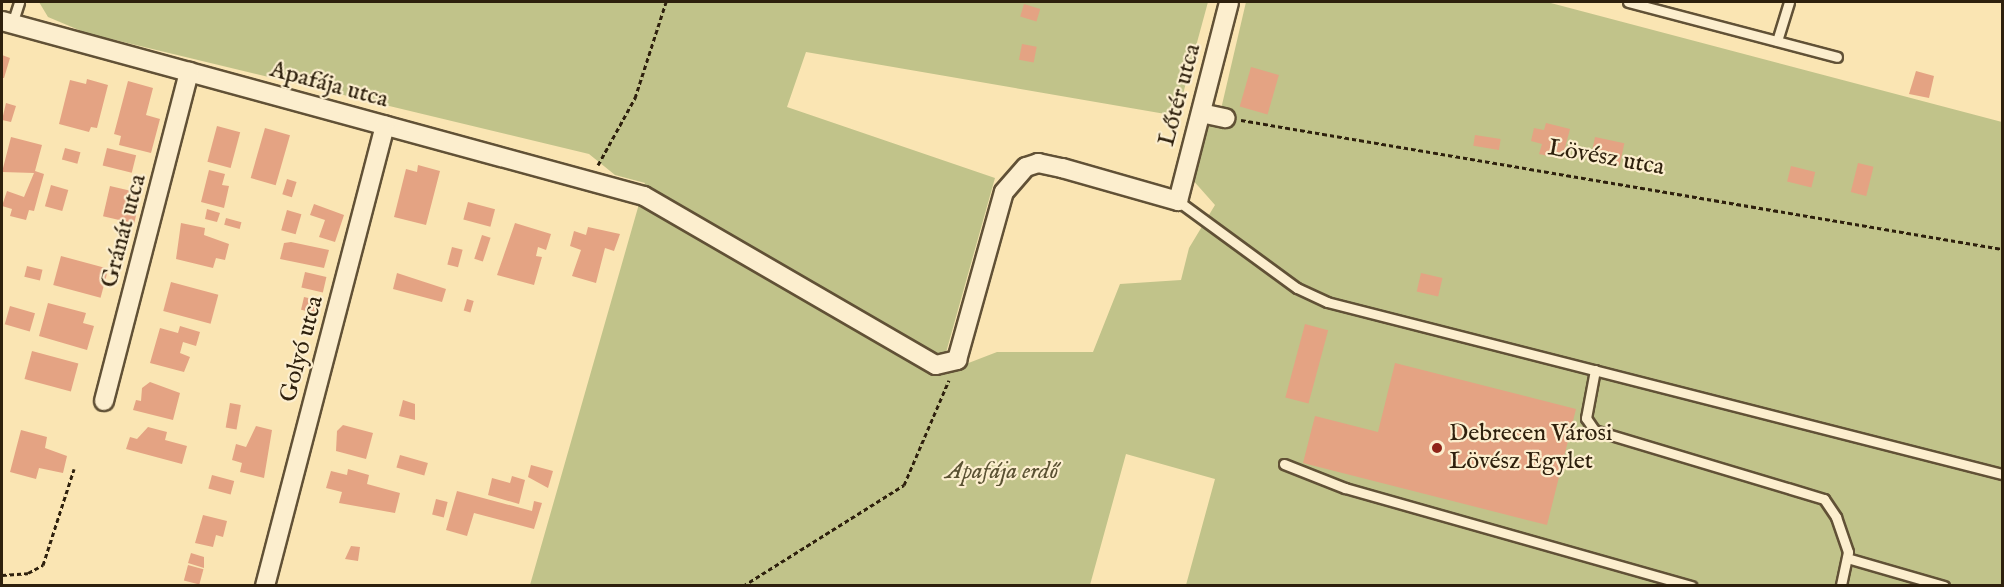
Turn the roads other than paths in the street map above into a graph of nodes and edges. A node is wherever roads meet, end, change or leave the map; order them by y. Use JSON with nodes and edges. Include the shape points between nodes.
{"nodes":[{"id":1,"x":19,"y":2,"type":"edge"},
{"id":2,"x":1229,"y":2,"type":"edge"},
{"id":3,"x":1628,"y":2,"type":"edge"},
{"id":4,"x":1789,"y":2,"type":"edge"},
{"id":5,"x":7,"y":22,"type":"edge"},
{"id":6,"x":1777,"y":41,"type":"junction"},
{"id":7,"x":1837,"y":57,"type":"dead end"},
{"id":8,"x":189,"y":72,"type":"junction"},
{"id":9,"x":1201,"y":113,"type":"junction"},
{"id":10,"x":1225,"y":118,"type":"road end"},
{"id":11,"x":385,"y":125,"type":"junction"},
{"id":12,"x":1178,"y":201,"type":"junction"},
{"id":13,"x":1595,"y":370,"type":"junction"},
{"id":14,"x":104,"y":401,"type":"dead end"},
{"id":15,"x":1284,"y":464,"type":"dead end"},
{"id":16,"x":2002,"y":474,"type":"edge"},
{"id":17,"x":1847,"y":558,"type":"junction"},
{"id":18,"x":265,"y":585,"type":"edge"},
{"id":19,"x":1691,"y":585,"type":"edge"},
{"id":20,"x":1841,"y":585,"type":"edge"},
{"id":21,"x":1944,"y":585,"type":"edge"}],
"edges":[{"from":1,"to":5,"type":"lane"},
{"from":2,"to":9,"type":"street","name":"Lőtér utca"},
{"from":3,"to":6,"type":"lane"},
{"from":4,"to":6,"type":"lane"},
{"from":5,"to":8,"type":"street","name":"Apafája utca"},
{"from":6,"to":7,"type":"lane"},
{"from":8,"to":11,"type":"street","name":"Apafája utca"},
{"from":8,"to":14,"type":"street","name":"Gránát utca"},
{"from":9,"to":10,"type":"street"},
{"from":9,"to":12,"type":"street","name":"Lőtér utca"},
{"from":11,"to":12,"type":"street","name":"Apafája utca","via":[[591,178],[644,196],[936,365],[957,360],[1004,192],[1026,167],[1038,163],[1062,168]]},
{"from":11,"to":18,"type":"street","name":"Golyó utca"},
{"from":12,"to":13,"type":"lane","via":[[1297,288],[1327,302]]},
{"from":13,"to":16,"type":"lane"},
{"from":13,"to":17,"type":"lane","via":[[1586,418],[1594,430],[1824,499],[1836,517]]},
{"from":15,"to":19,"type":"lane","via":[[1346,488]]},
{"from":17,"to":20,"type":"lane"},
{"from":17,"to":21,"type":"lane"}]}
